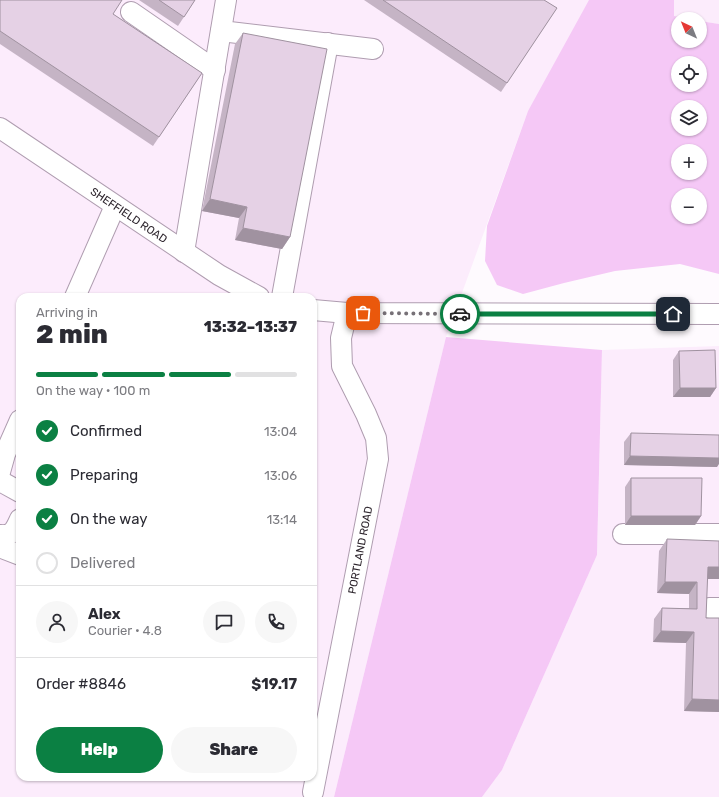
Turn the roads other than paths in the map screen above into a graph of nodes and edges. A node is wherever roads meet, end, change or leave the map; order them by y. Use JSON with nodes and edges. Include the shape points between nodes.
{"nodes":[{"id":1,"x":226,"y":0,"type":"edge"},
{"id":2,"x":131,"y":12,"type":"dead end"},
{"id":3,"x":221,"y":31,"type":"junction"},
{"id":4,"x":328,"y":43,"type":"junction"},
{"id":5,"x":374,"y":49,"type":"dead end"},
{"id":6,"x":214,"y":70,"type":"junction"},
{"id":7,"x":0,"y":128,"type":"edge"},
{"id":8,"x":115,"y":206,"type":"junction"},
{"id":9,"x":184,"y":252,"type":"junction"},
{"id":10,"x":77,"y":293,"type":"edge"},
{"id":11,"x":250,"y":293,"type":"edge"},
{"id":12,"x":283,"y":293,"type":"edge"},
{"id":13,"x":317,"y":310,"type":"edge"},
{"id":14,"x":348,"y":313,"type":"junction"},
{"id":15,"x":719,"y":314,"type":"edge"},
{"id":16,"x":16,"y":429,"type":"edge"},
{"id":17,"x":2,"y":459,"type":"edge"},
{"id":18,"x":0,"y":481,"type":"edge"},
{"id":19,"x":16,"y":490,"type":"edge"},
{"id":20,"x":16,"y":528,"type":"edge"},
{"id":21,"x":623,"y":534,"type":"dead end"},
{"id":22,"x":719,"y":534,"type":"edge"},
{"id":23,"x":0,"y":535,"type":"edge"},
{"id":24,"x":0,"y":545,"type":"edge"},
{"id":25,"x":16,"y":553,"type":"edge"},
{"id":26,"x":317,"y":772,"type":"edge"},
{"id":27,"x":315,"y":781,"type":"edge"},
{"id":28,"x":313,"y":792,"type":"dead end"}],
"edges":[{"from":1,"to":3,"type":"street"},
{"from":2,"to":6,"type":"street"},
{"from":3,"to":4,"type":"street"},
{"from":3,"to":6,"type":"street"},
{"from":4,"to":5,"type":"street"},
{"from":4,"to":12,"type":"street"},
{"from":6,"to":9,"type":"street"},
{"from":7,"to":8,"type":"street","name":"SHEFFIELD ROAD"},
{"from":8,"to":9,"type":"street","name":"SHEFFIELD ROAD"},
{"from":8,"to":10,"type":"street"},
{"from":9,"to":11,"type":"street","name":"SHEFFIELD ROAD"},
{"from":13,"to":14,"type":"street"},
{"from":14,"to":15,"type":"street"},
{"from":14,"to":26,"type":"street","name":"PORTLAND ROAD","via":[[341,338],[342,366],[376,438],[378,459]]},
{"from":16,"to":17,"type":"street"},
{"from":18,"to":19,"type":"street"},
{"from":20,"to":23,"type":"street","via":[[10,535]]},
{"from":21,"to":22,"type":"street"},
{"from":24,"to":25,"type":"street"},
{"from":27,"to":28,"type":"street","name":"PORTLAND ROAD"}]}
